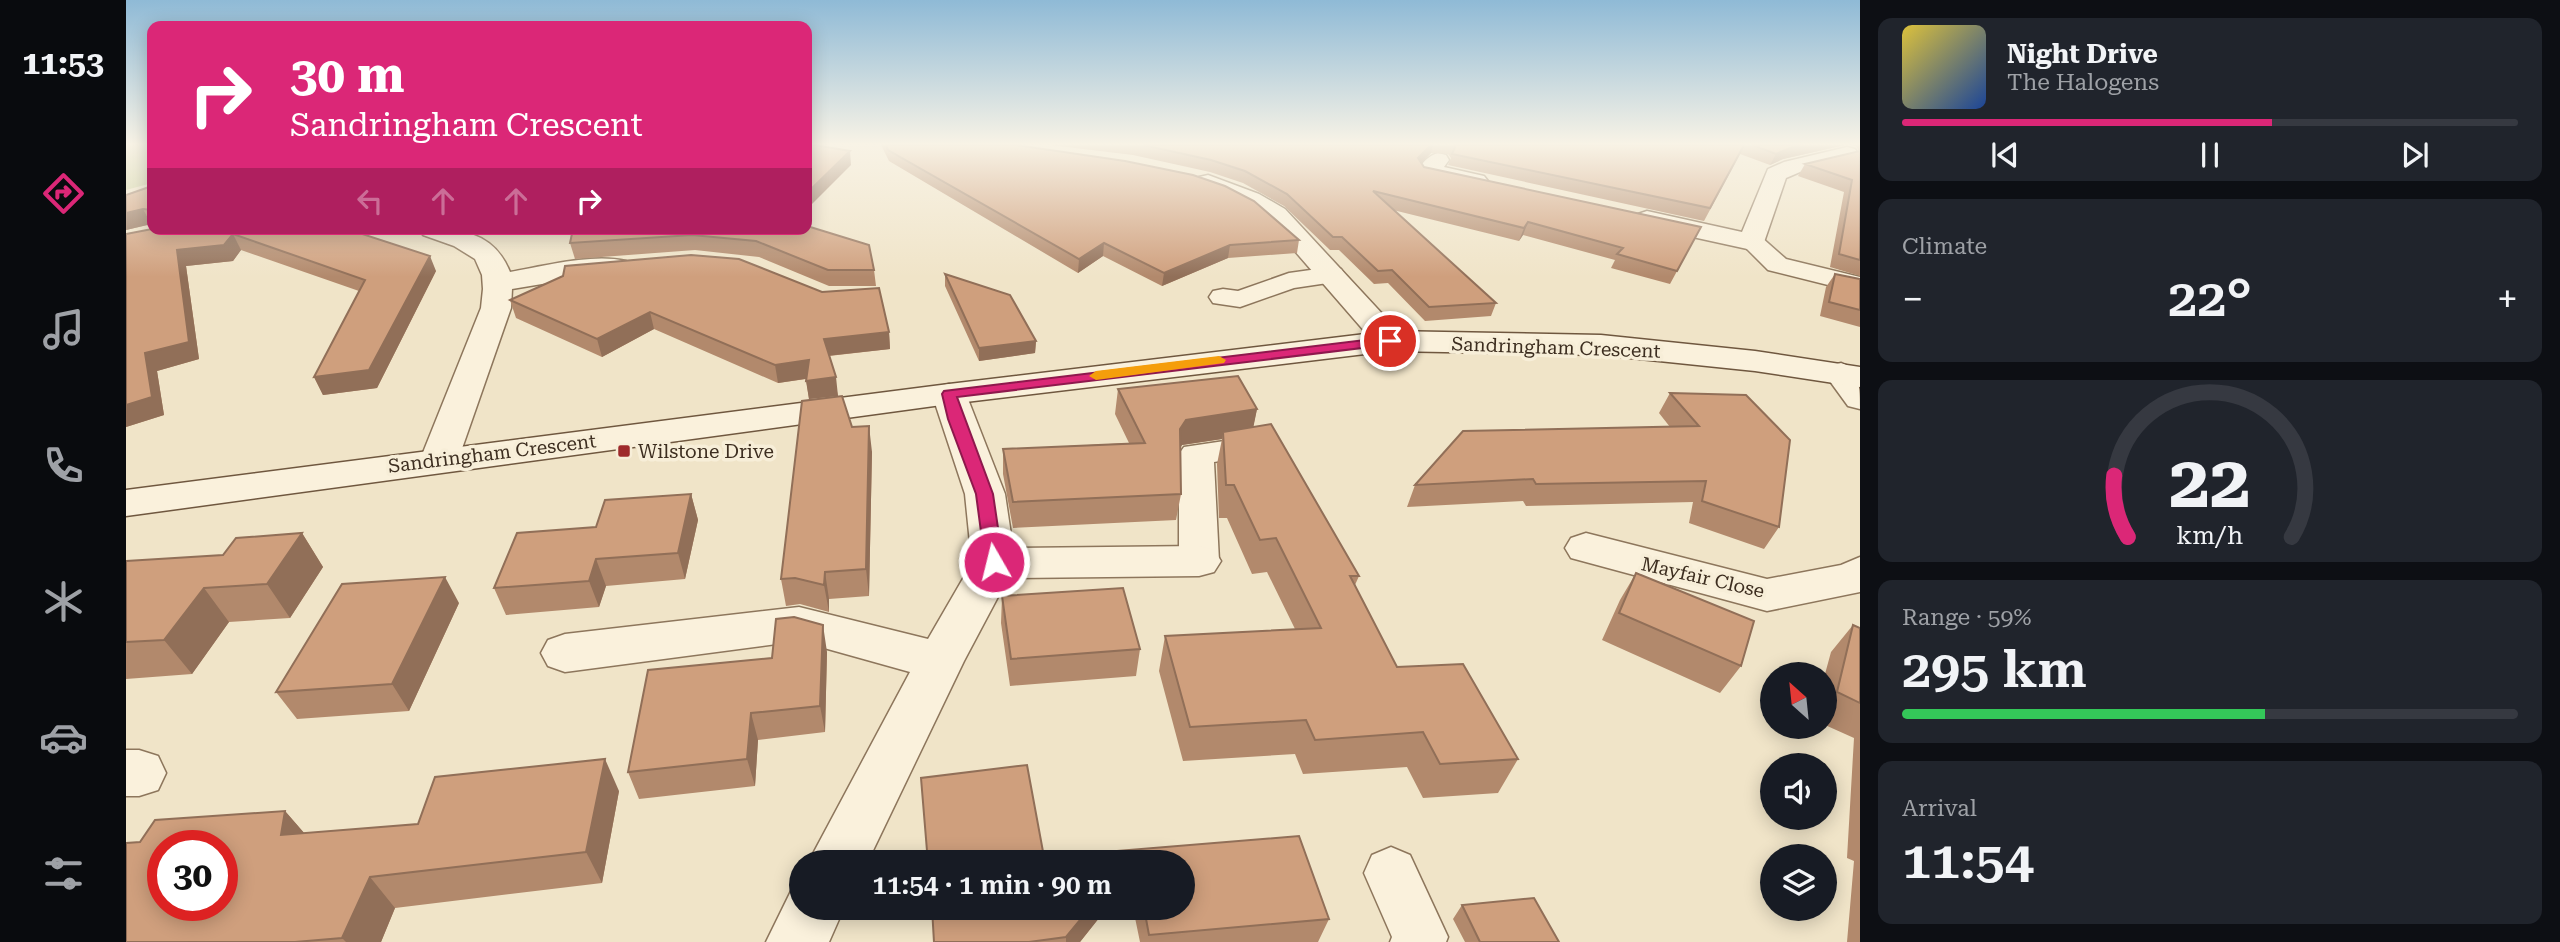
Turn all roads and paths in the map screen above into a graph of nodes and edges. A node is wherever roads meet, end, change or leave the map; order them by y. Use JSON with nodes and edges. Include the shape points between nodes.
{"nodes":[{"id":1,"x":1224,"y":189,"type":"edge"},
{"id":2,"x":1771,"y":189,"type":"edge"},
{"id":3,"x":1617,"y":213,"type":"edge"},
{"id":4,"x":451,"y":235,"type":"edge"},
{"id":5,"x":1752,"y":242,"type":"junction"},
{"id":6,"x":643,"y":265,"type":"edge"},
{"id":7,"x":1332,"y":275,"type":"junction"},
{"id":8,"x":500,"y":283,"type":"junction"},
{"id":9,"x":1860,"y":285,"type":"edge"},
{"id":10,"x":1223,"y":297,"type":"dead end"},
{"id":11,"x":1390,"y":341,"type":"junction"},
{"id":12,"x":1854,"y":383,"type":"edge"},
{"id":13,"x":949,"y":394,"type":"junction"},
{"id":14,"x":1258,"y":446,"type":"edge"},
{"id":15,"x":439,"y":460,"type":"junction"},
{"id":16,"x":126,"y":503,"type":"edge"},
{"id":17,"x":1586,"y":548,"type":"dead end"},
{"id":18,"x":1199,"y":561,"type":"joint"},
{"id":19,"x":994,"y":562,"type":"junction"},
{"id":20,"x":1860,"y":573,"type":"edge"},
{"id":21,"x":565,"y":653,"type":"dead end"},
{"id":22,"x":940,"y":661,"type":"junction"},
{"id":23,"x":844,"y":850,"type":"edge"},
{"id":24,"x":1391,"y":873,"type":"dead end"},
{"id":25,"x":808,"y":920,"type":"edge"},
{"id":26,"x":797,"y":942,"type":"edge"},
{"id":27,"x":1418,"y":942,"type":"edge"}],
"edges":[{"from":1,"to":7,"type":"street","via":[[1276,214]]},
{"from":2,"to":5,"type":"street"},
{"from":3,"to":5,"type":"street"},
{"from":4,"to":8,"type":"street","via":[[482,251]]},
{"from":5,"to":9,"type":"lane","via":[[1777,265]]},
{"from":6,"to":8,"type":"street","via":[[566,271]]},
{"from":7,"to":10,"type":"lane","via":[[1289,281],[1240,299]]},
{"from":7,"to":11,"type":"street"},
{"from":8,"to":15,"type":"street","via":[[496,308]]},
{"from":11,"to":12,"type":"street","name":"Sandringham Crescent","via":[[1601,345],[1755,360]]},
{"from":11,"to":13,"type":"street","name":"Sandringham Crescent"},
{"from":13,"to":15,"type":"street","name":"Sandringham Crescent"},
{"from":13,"to":19,"type":"street","via":[[985,494]]},
{"from":14,"to":18,"type":"lane","via":[[1196,454]]},
{"from":15,"to":16,"type":"street","name":"Sandringham Crescent"},
{"from":17,"to":20,"type":"street","name":"Mayfair Close","via":[[1767,595]]},
{"from":18,"to":19,"type":"street"},
{"from":19,"to":22,"type":"street"},
{"from":21,"to":22,"type":"street","via":[[799,624]]},
{"from":22,"to":23,"type":"street"},
{"from":24,"to":27,"type":"lane","via":[[1420,937]]},
{"from":25,"to":26,"type":"street"}]}
